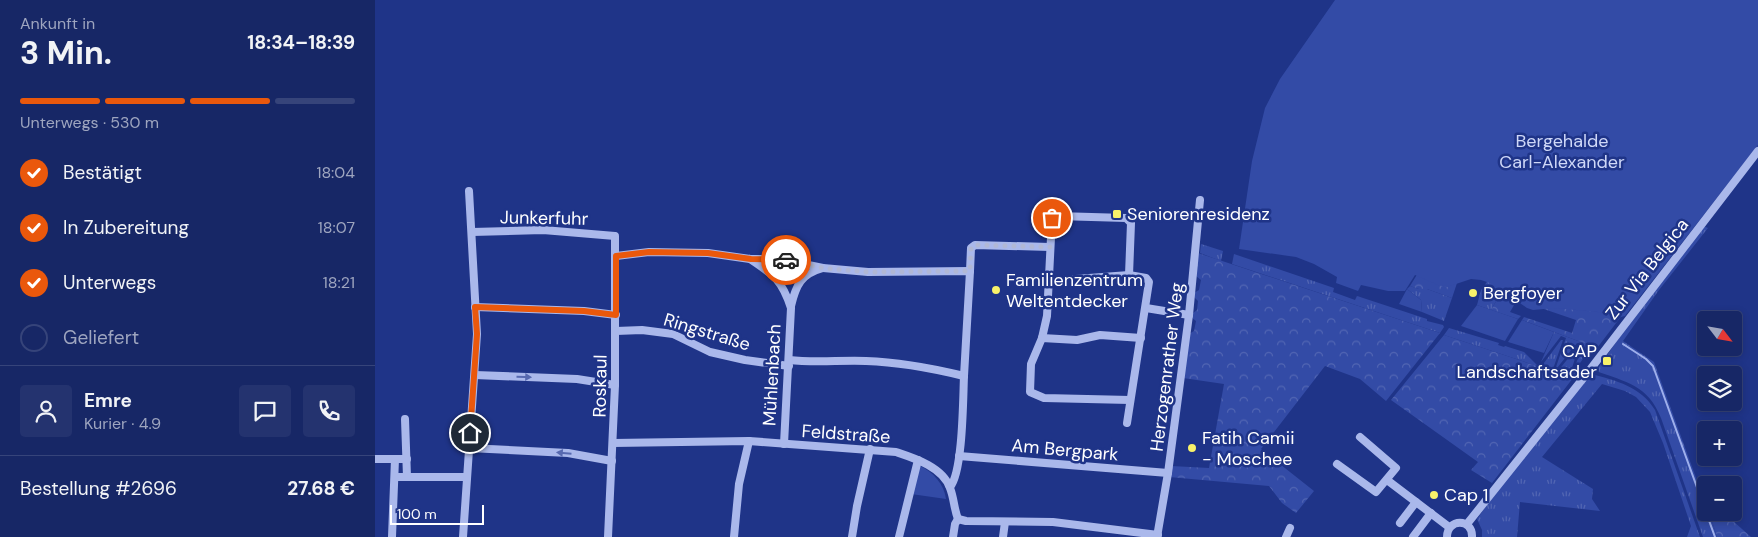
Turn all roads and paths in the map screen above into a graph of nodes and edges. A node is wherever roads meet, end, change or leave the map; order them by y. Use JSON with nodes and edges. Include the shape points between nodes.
{"nodes":[{"id":1,"x":1758,"y":151,"type":"edge"},
{"id":2,"x":469,"y":191,"type":"dead end"},
{"id":3,"x":1200,"y":200,"type":"dead end"},
{"id":4,"x":472,"y":232,"type":"junction"},
{"id":5,"x":615,"y":236,"type":"joint"},
{"id":6,"x":1050,"y":247,"type":"junction"},
{"id":7,"x":616,"y":256,"type":"junction"},
{"id":8,"x":751,"y":259,"type":"junction"},
{"id":9,"x":823,"y":268,"type":"junction"},
{"id":10,"x":970,"y":271,"type":"junction"},
{"id":11,"x":1129,"y":275,"type":"junction"},
{"id":12,"x":1049,"y":280,"type":"junction"},
{"id":13,"x":475,"y":307,"type":"junction"},
{"id":14,"x":791,"y":308,"type":"junction"},
{"id":15,"x":1146,"y":308,"type":"junction"},
{"id":16,"x":1189,"y":314,"type":"junction"},
{"id":17,"x":616,"y":315,"type":"junction"},
{"id":18,"x":616,"y":330,"type":"junction"},
{"id":19,"x":1042,"y":338,"type":"junction"},
{"id":20,"x":1141,"y":338,"type":"junction"},
{"id":21,"x":789,"y":363,"type":"junction"},
{"id":22,"x":475,"y":375,"type":"junction"},
{"id":23,"x":964,"y":376,"type":"junction"},
{"id":24,"x":615,"y":385,"type":"junction"},
{"id":25,"x":1130,"y":400,"type":"junction"},
{"id":26,"x":405,"y":419,"type":"dead end"},
{"id":27,"x":1127,"y":422,"type":"dead end"},
{"id":28,"x":1360,"y":437,"type":"dead end"},
{"id":29,"x":749,"y":442,"type":"junction"},
{"id":30,"x":613,"y":443,"type":"junction"},
{"id":31,"x":784,"y":444,"type":"junction"},
{"id":32,"x":469,"y":448,"type":"junction"},
{"id":33,"x":870,"y":449,"type":"junction"},
{"id":34,"x":959,"y":456,"type":"junction"},
{"id":35,"x":375,"y":458,"type":"edge"},
{"id":36,"x":395,"y":459,"type":"junction"},
{"id":37,"x":407,"y":459,"type":"junction"},
{"id":38,"x":918,"y":460,"type":"junction"},
{"id":39,"x":612,"y":461,"type":"junction"},
{"id":40,"x":1337,"y":464,"type":"dead end"},
{"id":41,"x":1168,"y":473,"type":"junction"},
{"id":42,"x":396,"y":477,"type":"junction"},
{"id":43,"x":407,"y":477,"type":"junction"},
{"id":44,"x":467,"y":478,"type":"junction"},
{"id":45,"x":1387,"y":480,"type":"junction"},
{"id":46,"x":950,"y":487,"type":"junction"},
{"id":47,"x":1416,"y":502,"type":"junction"},
{"id":48,"x":1431,"y":513,"type":"junction"},
{"id":49,"x":958,"y":519,"type":"junction"},
{"id":50,"x":1005,"y":522,"type":"junction"},
{"id":51,"x":1400,"y":523,"type":"dead end"},
{"id":52,"x":1467,"y":524,"type":"junction"},
{"id":53,"x":1449,"y":527,"type":"junction"},
{"id":54,"x":1289,"y":528,"type":"dead end"},
{"id":55,"x":1106,"y":533,"type":"edge"},
{"id":56,"x":1157,"y":536,"type":"edge"},
{"id":57,"x":392,"y":537,"type":"edge"},
{"id":58,"x":463,"y":537,"type":"edge"},
{"id":59,"x":608,"y":537,"type":"edge"},
{"id":60,"x":734,"y":537,"type":"edge"},
{"id":61,"x":852,"y":537,"type":"edge"},
{"id":62,"x":899,"y":537,"type":"edge"},
{"id":63,"x":953,"y":537,"type":"edge"},
{"id":64,"x":1003,"y":537,"type":"edge"},
{"id":65,"x":1286,"y":537,"type":"edge"},
{"id":66,"x":1413,"y":537,"type":"edge"},
{"id":67,"x":1447,"y":537,"type":"edge"},
{"id":68,"x":1472,"y":537,"type":"edge"}],
"edges":[{"from":1,"to":52,"type":"street","name":"Zur Via Belgica"},
{"from":2,"to":4,"type":"street"},
{"from":3,"to":16,"type":"street","name":"Herzogenrather Weg"},
{"from":4,"to":5,"type":"street","name":"Junkerfuhr","via":[[543,230]]},
{"from":4,"to":13,"type":"street"},
{"from":5,"to":7,"type":"street","name":"Roskaul"},
{"from":6,"to":10,"type":"street","via":[[975,245],[971,248]]},
{"from":6,"to":11,"type":"street","via":[[1052,218],[1057,216],[1126,218],[1131,222]]},
{"from":6,"to":12,"type":"street"},
{"from":7,"to":8,"type":"street","via":[[649,252],[708,253]]},
{"from":7,"to":17,"type":"street","name":"Roskaul"},
{"from":8,"to":9,"type":"street","via":[[779,259]]},
{"from":8,"to":14,"type":"street","name":"Mühlenbach","via":[[779,281]]},
{"from":9,"to":10,"type":"street","via":[[868,272]]},
{"from":9,"to":14,"type":"street","name":"Mühlenbach","via":[[806,274],[799,282]]},
{"from":10,"to":23,"type":"street"},
{"from":11,"to":12,"type":"street"},
{"from":11,"to":15,"type":"street","via":[[1146,278],[1149,282]]},
{"from":12,"to":19,"type":"street"},
{"from":13,"to":17,"type":"street"},
{"from":13,"to":22,"type":"street"},
{"from":14,"to":21,"type":"street","name":"Mühlenbach"},
{"from":15,"to":16,"type":"street"},
{"from":15,"to":20,"type":"street"},
{"from":16,"to":41,"type":"street","name":"Herzogenrather Weg"},
{"from":17,"to":18,"type":"street","name":"Roskaul"},
{"from":18,"to":21,"type":"street","name":"Ringstraße","via":[[673,334],[710,352],[745,360]]},
{"from":18,"to":24,"type":"street","name":"Roskaul"},
{"from":19,"to":20,"type":"street","via":[[1077,340],[1100,335]]},
{"from":19,"to":25,"type":"street","via":[[1031,364],[1030,392],[1044,398]]},
{"from":20,"to":25,"type":"street"},
{"from":21,"to":23,"type":"street","name":"Ringstraße","via":[[899,362]]},
{"from":21,"to":31,"type":"street","name":"Mühlenbach"},
{"from":22,"to":24,"type":"street","one_way":true,"via":[[577,379]]},
{"from":22,"to":32,"type":"street"},
{"from":23,"to":34,"type":"street"},
{"from":24,"to":30,"type":"street","name":"Roskaul"},
{"from":25,"to":27,"type":"street"},
{"from":26,"to":37,"type":"street"},
{"from":28,"to":45,"type":"street","via":[[1396,468]]},
{"from":29,"to":30,"type":"street","name":"Feldstraße"},
{"from":29,"to":31,"type":"street","name":"Feldstraße"},
{"from":29,"to":60,"type":"street","via":[[739,484]]},
{"from":30,"to":39,"type":"street","name":"Roskaul"},
{"from":31,"to":33,"type":"street","name":"Feldstraße"},
{"from":39,"to":32,"type":"street","one_way":true,"via":[[568,453]]},
{"from":32,"to":44,"type":"street"},
{"from":33,"to":38,"type":"street","name":"Feldstraße","via":[[895,452]]},
{"from":33,"to":61,"type":"street"},
{"from":34,"to":41,"type":"street","name":"Am Bergpark"},
{"from":34,"to":46,"type":"street"},
{"from":35,"to":36,"type":"street"},
{"from":36,"to":37,"type":"street"},
{"from":36,"to":42,"type":"street"},
{"from":37,"to":43,"type":"street"},
{"from":38,"to":46,"type":"street","name":"Feldstraße","via":[[941,474]]},
{"from":38,"to":62,"type":"street"},
{"from":39,"to":59,"type":"street","name":"Roskaul"},
{"from":40,"to":45,"type":"street","via":[[1376,492]]},
{"from":41,"to":56,"type":"street","name":"Herzogenrather Weg"},
{"from":42,"to":43,"type":"street"},
{"from":42,"to":57,"type":"street"},
{"from":43,"to":44,"type":"street"},
{"from":44,"to":58,"type":"street"},
{"from":45,"to":47,"type":"street"},
{"from":46,"to":49,"type":"street"},
{"from":47,"to":48,"type":"street"},
{"from":47,"to":51,"type":"street"},
{"from":48,"to":53,"type":"street"},
{"from":48,"to":66,"type":"street"},
{"from":49,"to":50,"type":"street"},
{"from":49,"to":63,"type":"street"},
{"from":50,"to":55,"type":"street","via":[[1053,522]]},
{"from":50,"to":64,"type":"street"},
{"from":52,"to":53,"type":"street","via":[[1460,522]]},
{"from":52,"to":68,"type":"street"},
{"from":53,"to":67,"type":"street"},
{"from":54,"to":65,"type":"street"},
{"from":55,"to":56,"type":"street"}]}
